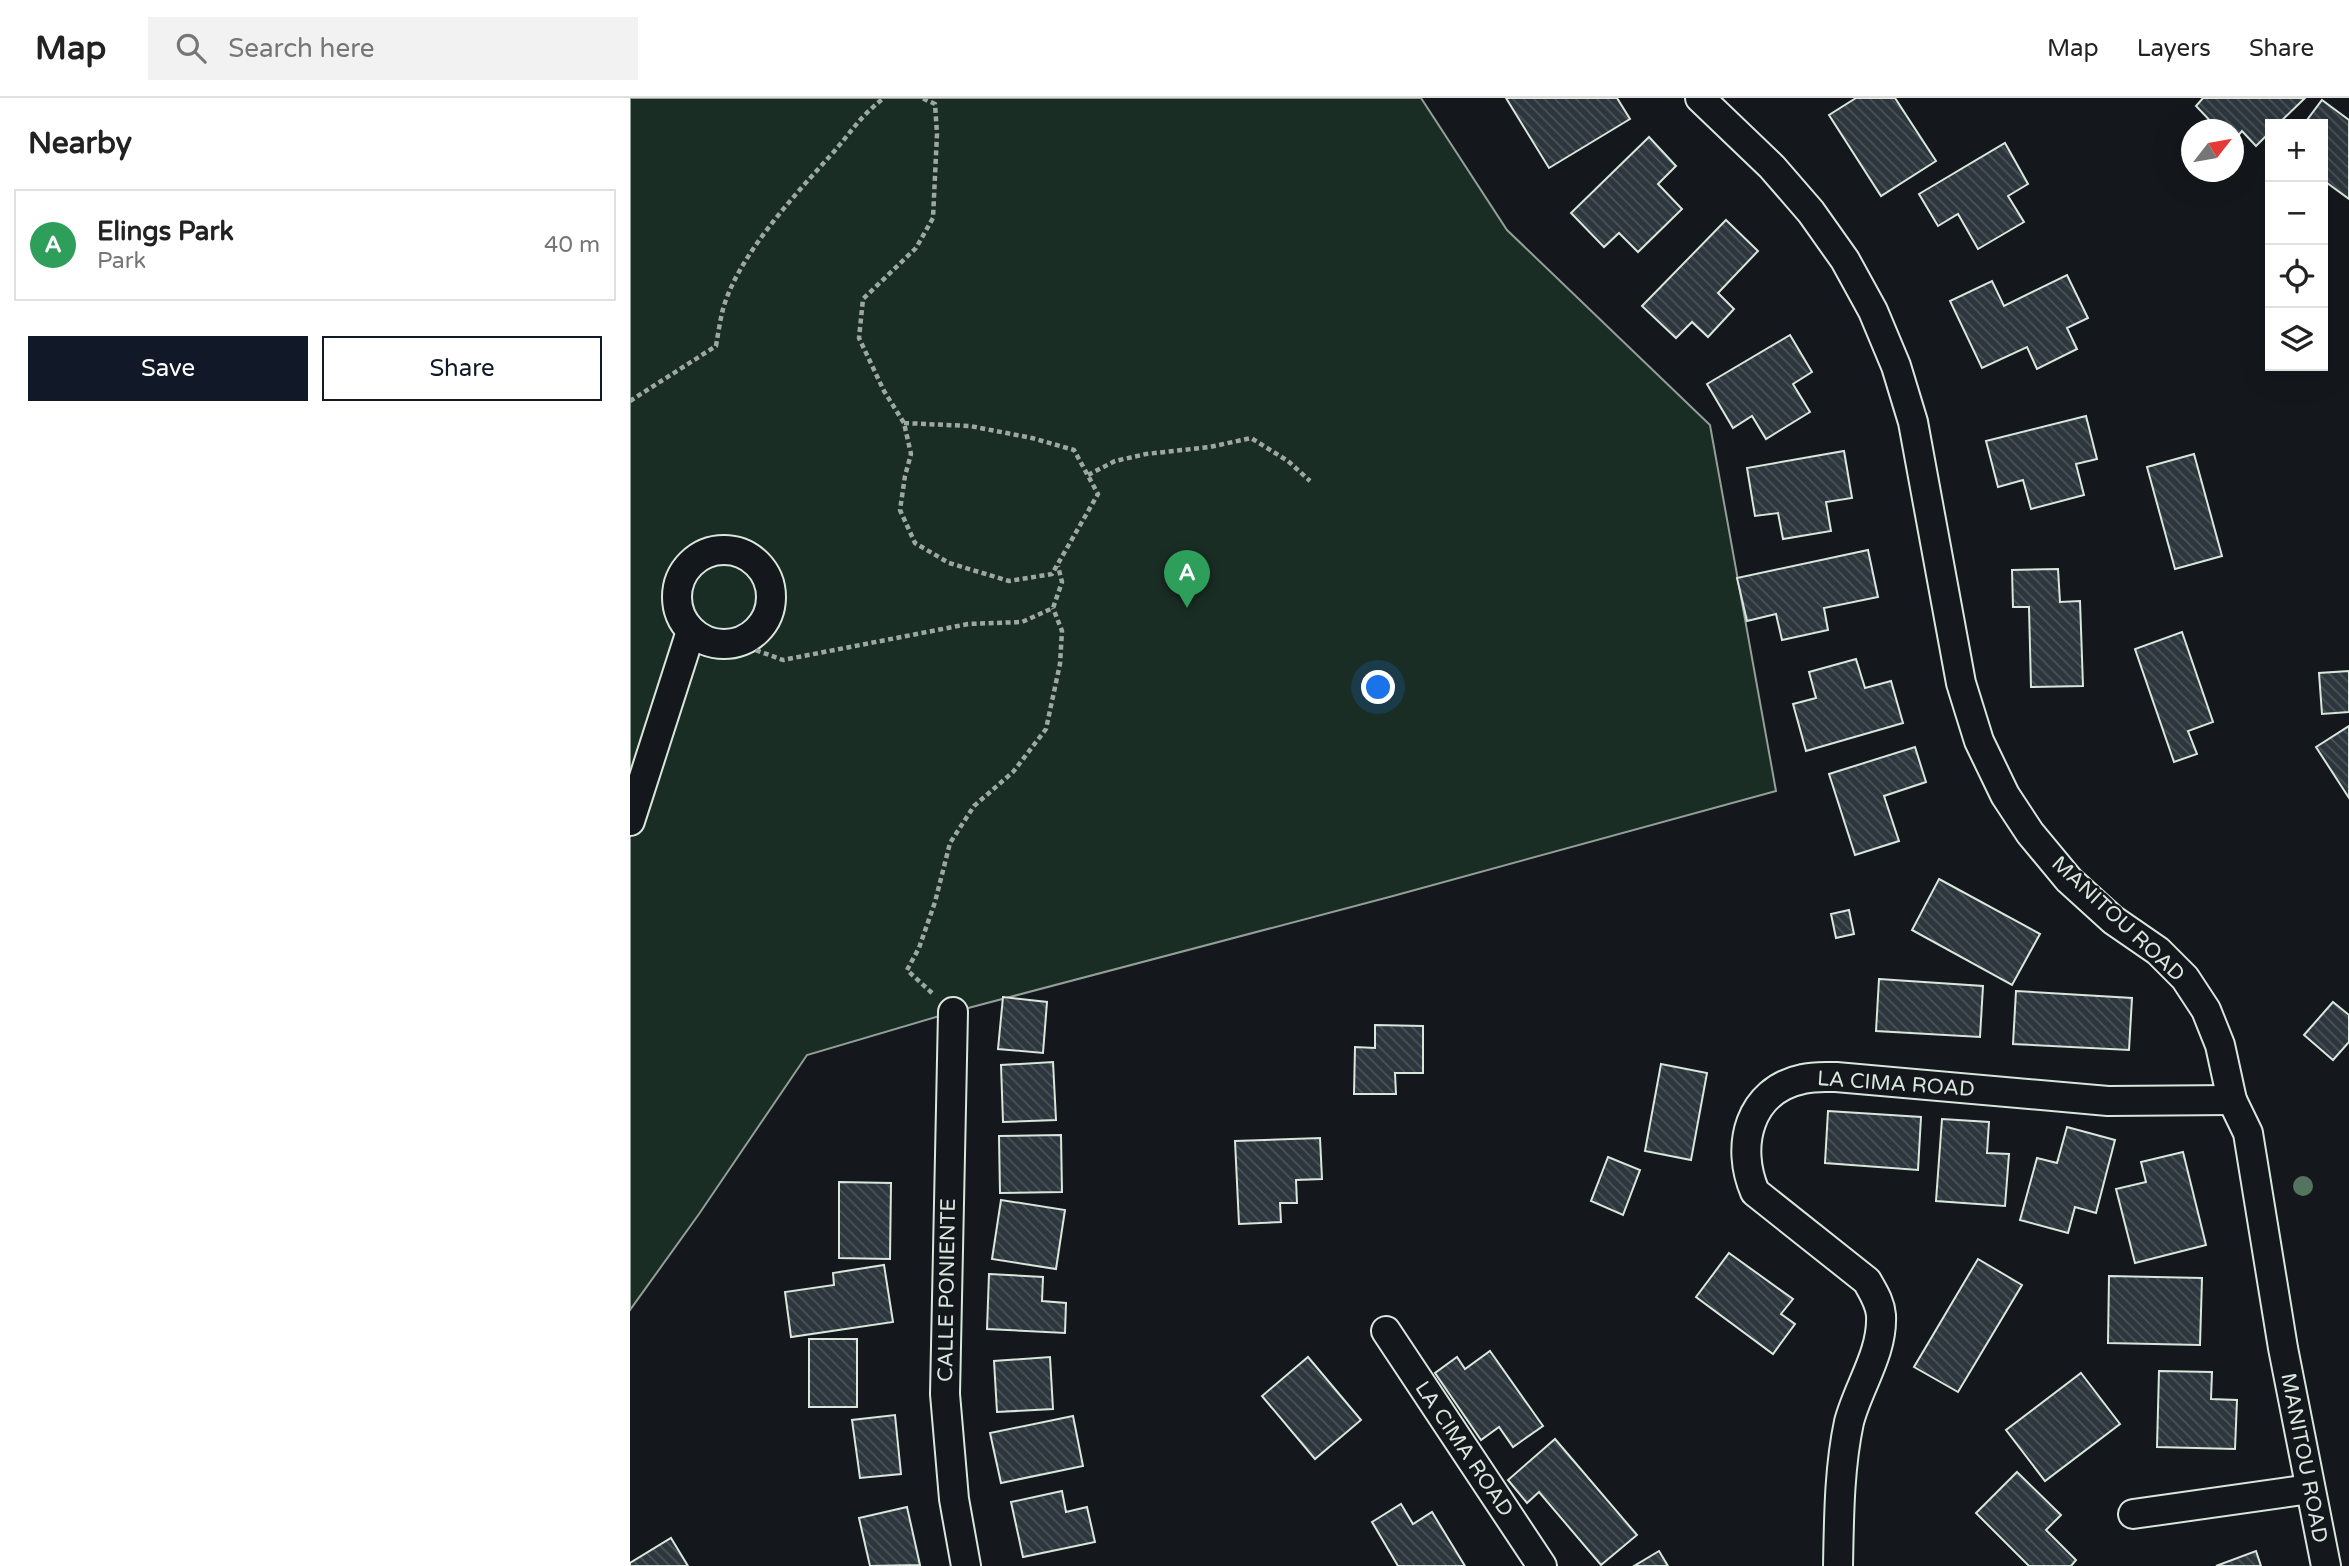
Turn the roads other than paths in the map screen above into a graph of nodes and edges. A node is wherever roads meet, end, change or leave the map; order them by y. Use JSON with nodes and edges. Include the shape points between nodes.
{"nodes":[{"id":1,"x":1700,"y":98,"type":"edge"},
{"id":2,"x":691,"y":631,"type":"junction"},
{"id":3,"x":630,"y":821,"type":"edge"},
{"id":4,"x":953,"y":1012,"type":"road end"},
{"id":5,"x":2232,"y":1100,"type":"junction"},
{"id":6,"x":1386,"y":1331,"type":"dead end"},
{"id":7,"x":2310,"y":1489,"type":"junction"},
{"id":8,"x":2133,"y":1514,"type":"dead end"},
{"id":9,"x":966,"y":1566,"type":"edge"},
{"id":10,"x":1542,"y":1566,"type":"edge"},
{"id":11,"x":1838,"y":1566,"type":"edge"},
{"id":12,"x":2326,"y":1566,"type":"edge"}],
"edges":[{"from":1,"to":5,"type":"street","name":"MANITOU ROAD","via":[[1811,212],[1873,311],[1913,422],[1961,683],[1979,741],[2005,795],[2069,880],[2185,978],[2206,1010],[2220,1045]]},
{"from":2,"to":2,"type":"street","via":[[681,619],[677,587],[693,561],[722,549],[752,559],[763,571],[771,600],[759,628],[744,639],[718,645]]},
{"from":2,"to":3,"type":"street"},
{"from":4,"to":9,"type":"street","name":"CALLE PONIENTE","via":[[945,1394],[954,1499]]},
{"from":5,"to":7,"type":"street","name":"MANITOU ROAD","via":[[2248,1133]]},
{"from":5,"to":11,"type":"street","name":"LA CIMA ROAD","via":[[2108,1101],[1836,1077],[1804,1079],[1763,1102],[1745,1146],[1748,1177],[1755,1192],[1867,1281],[1881,1314],[1871,1365],[1847,1433]]},
{"from":6,"to":10,"type":"street","name":"LA CIMA ROAD"},
{"from":7,"to":8,"type":"street"},
{"from":7,"to":12,"type":"street","name":"MANITOU ROAD"}]}
